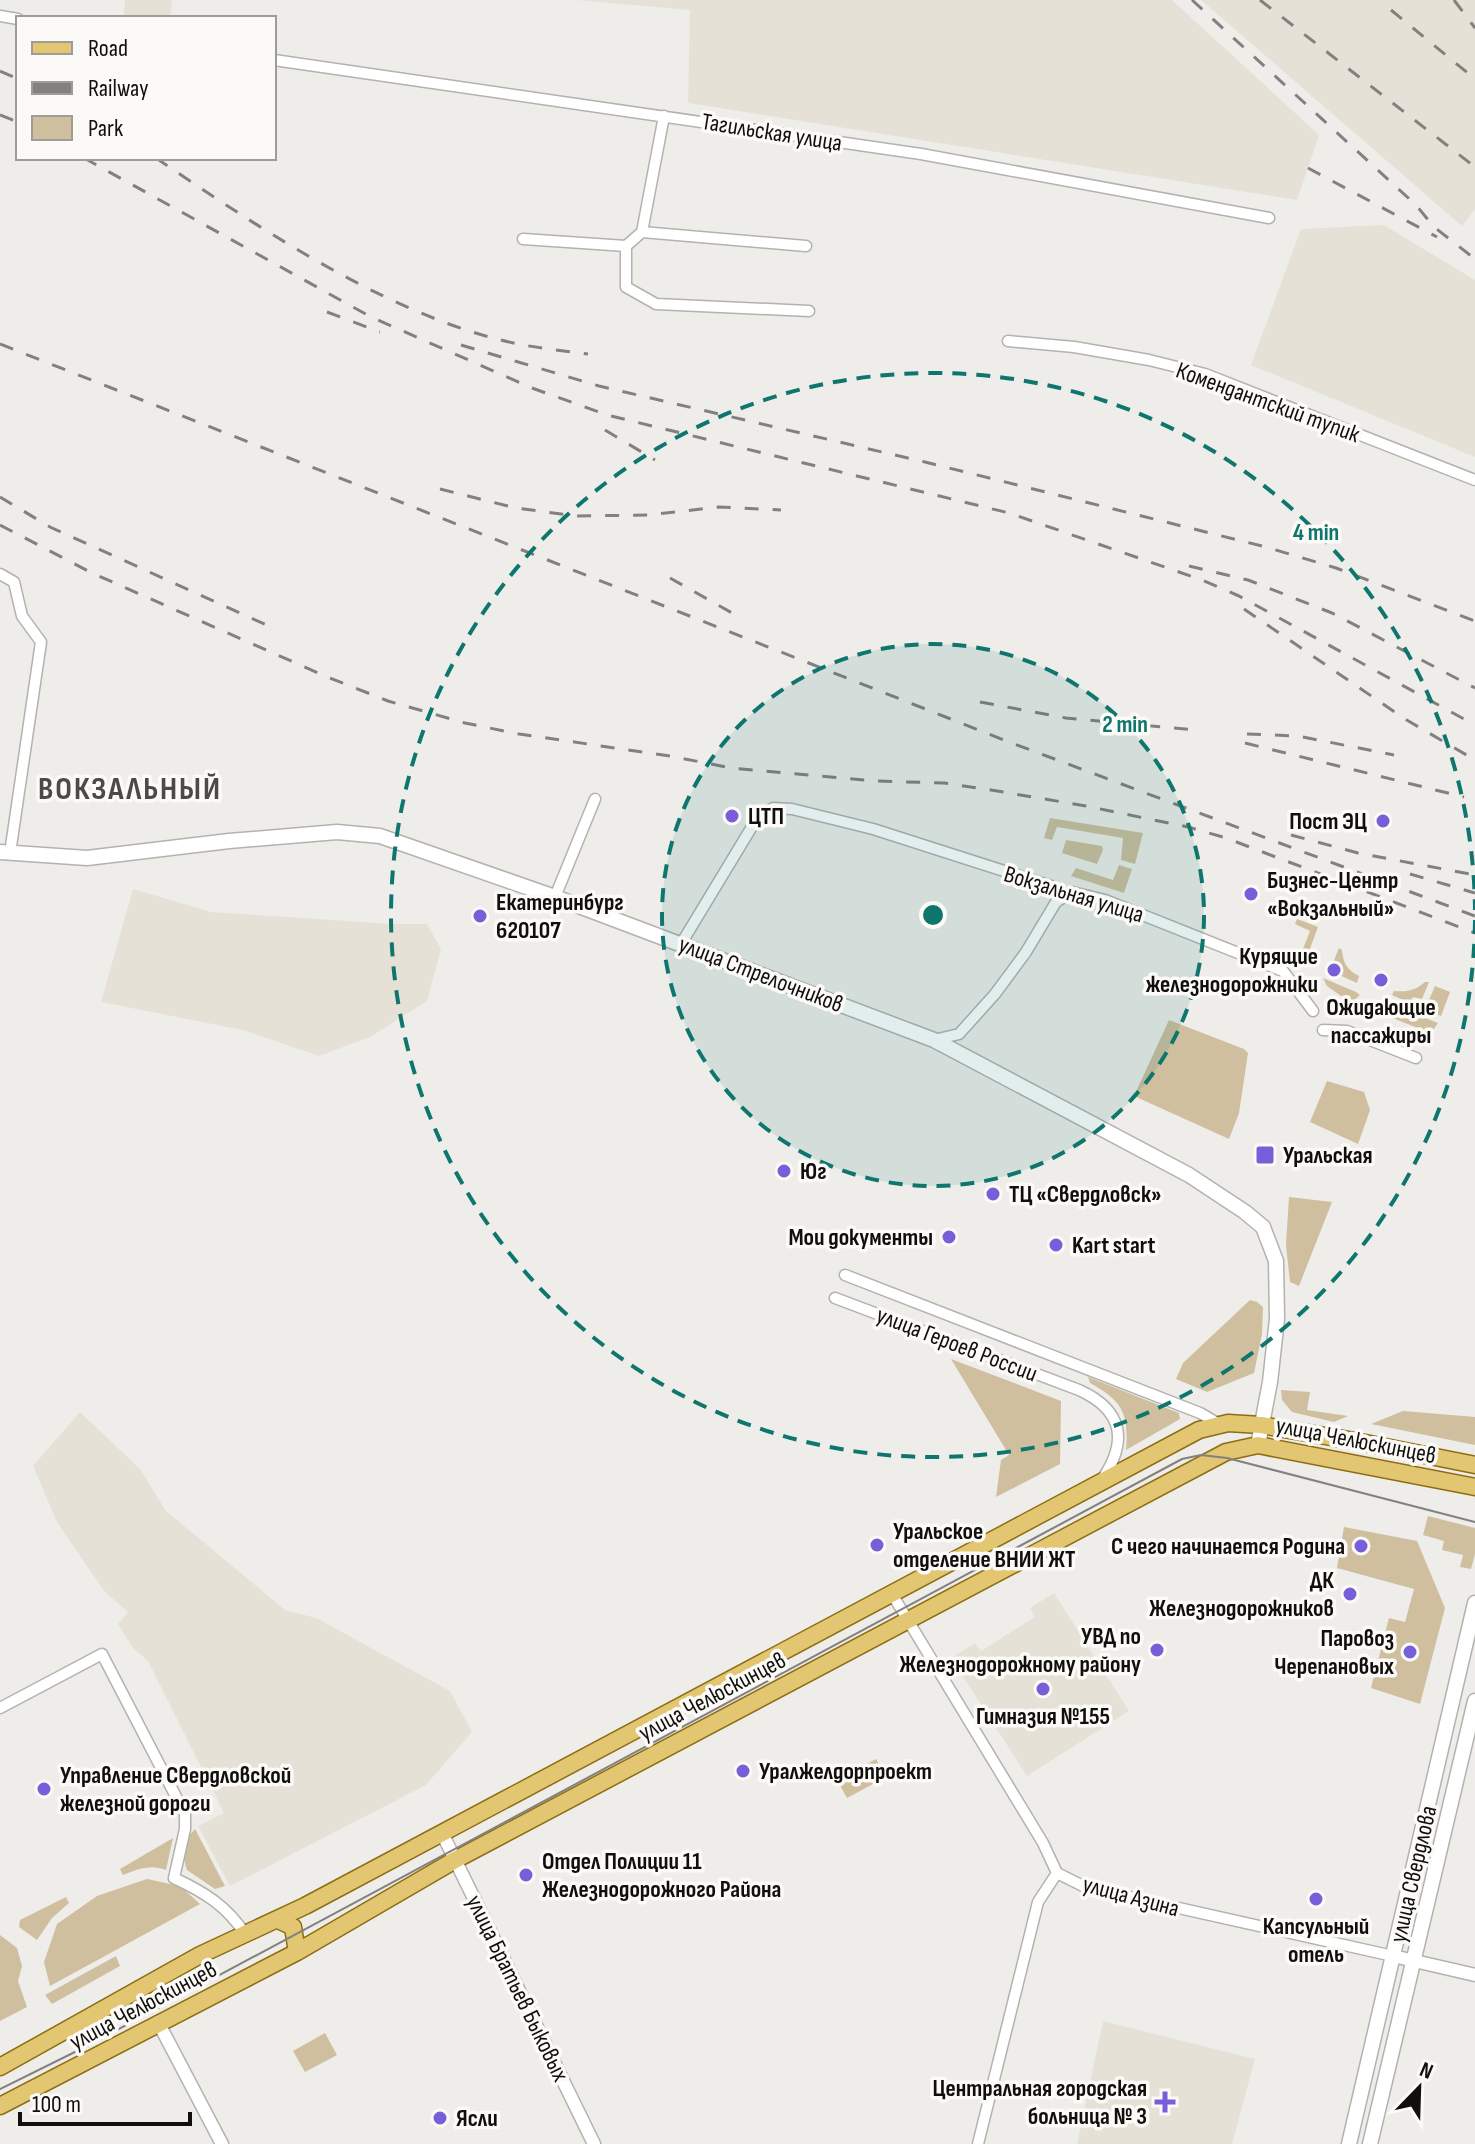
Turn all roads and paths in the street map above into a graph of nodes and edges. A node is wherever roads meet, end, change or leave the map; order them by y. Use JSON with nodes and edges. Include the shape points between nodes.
{"nodes":[{"id":1,"x":276,"y":60,"type":"edge"},
{"id":2,"x":664,"y":116,"type":"junction"},
{"id":3,"x":1269,"y":218,"type":"dead end"},
{"id":4,"x":642,"y":232,"type":"junction"},
{"id":5,"x":523,"y":239,"type":"dead end"},
{"id":6,"x":626,"y":246,"type":"junction"},
{"id":7,"x":806,"y":246,"type":"dead end"},
{"id":8,"x":809,"y":311,"type":"dead end"},
{"id":9,"x":1008,"y":341,"type":"dead end"},
{"id":10,"x":1475,"y":480,"type":"edge"},
{"id":11,"x":0,"y":574,"type":"edge"},
{"id":12,"x":595,"y":799,"type":"dead end"},
{"id":13,"x":5,"y":852,"type":"edge"},
{"id":14,"x":1064,"y":895,"type":"junction"},
{"id":15,"x":555,"y":897,"type":"junction"},
{"id":16,"x":681,"y":944,"type":"junction"},
{"id":17,"x":1313,"y":1011,"type":"dead end"},
{"id":18,"x":1323,"y":1030,"type":"dead end"},
{"id":19,"x":934,"y":1040,"type":"junction"},
{"id":20,"x":1416,"y":1058,"type":"dead end"},
{"id":21,"x":845,"y":1275,"type":"dead end"},
{"id":22,"x":835,"y":1298,"type":"dead end"},
{"id":23,"x":1087,"y":1368,"type":"junction"},
{"id":24,"x":1079,"y":1390,"type":"junction"},
{"id":25,"x":1219,"y":1424,"type":"junction"},
{"id":26,"x":1261,"y":1425,"type":"junction"},
{"id":27,"x":1258,"y":1445,"type":"junction"},
{"id":28,"x":1475,"y":1465,"type":"edge"},
{"id":29,"x":1099,"y":1484,"type":"junction"},
{"id":30,"x":1475,"y":1487,"type":"edge"},
{"id":31,"x":892,"y":1594,"type":"junction"},
{"id":32,"x":1475,"y":1603,"type":"edge"},
{"id":33,"x":907,"y":1620,"type":"junction"},
{"id":34,"x":1475,"y":1701,"type":"edge"},
{"id":35,"x":0,"y":1708,"type":"edge"},
{"id":36,"x":442,"y":1833,"type":"junction"},
{"id":37,"x":455,"y":1860,"type":"junction"},
{"id":38,"x":1057,"y":1873,"type":"junction"},
{"id":39,"x":278,"y":1920,"type":"junction"},
{"id":40,"x":245,"y":1934,"type":"junction"},
{"id":41,"x":297,"y":1952,"type":"junction"},
{"id":42,"x":1393,"y":1956,"type":"junction"},
{"id":43,"x":1414,"y":1961,"type":"junction"},
{"id":44,"x":1475,"y":1975,"type":"edge"},
{"id":45,"x":158,"y":2022,"type":"junction"},
{"id":46,"x":0,"y":2067,"type":"edge"},
{"id":47,"x":0,"y":2106,"type":"edge"},
{"id":48,"x":222,"y":2144,"type":"edge"},
{"id":49,"x":594,"y":2144,"type":"edge"},
{"id":50,"x":978,"y":2144,"type":"edge"},
{"id":51,"x":1349,"y":2144,"type":"edge"},
{"id":52,"x":1370,"y":2144,"type":"edge"}],
"edges":[{"from":1,"to":2,"type":"street","name":"Тагильская улица"},
{"from":2,"to":3,"type":"street","name":"Тагильская улица","via":[[921,154]]},
{"from":2,"to":4,"type":"street"},
{"from":4,"to":6,"type":"street"},
{"from":4,"to":7,"type":"street"},
{"from":5,"to":6,"type":"street"},
{"from":6,"to":8,"type":"street","via":[[626,287],[656,304]]},
{"from":9,"to":10,"type":"street","name":"Комендантский тупик","via":[[1074,347],[1205,374]]},
{"from":11,"to":13,"type":"street","via":[[14,582],[22,616],[41,642]]},
{"from":12,"to":15,"type":"street"},
{"from":13,"to":15,"type":"main road","name":"улица Стрелочников","via":[[87,858],[337,832],[380,836]]},
{"from":14,"to":16,"type":"street","name":"Вокзальная улица","via":[[1051,886],[873,829],[782,808],[767,810],[756,820]]},
{"from":14,"to":17,"type":"street","name":"Вокзальная улица","via":[[1105,900],[1283,971]]},
{"from":14,"to":19,"type":"street","via":[[995,994],[959,1034]]},
{"from":15,"to":16,"type":"main road","name":"улица Стрелочников"},
{"from":16,"to":19,"type":"main road","name":"улица Стрелочников"},
{"from":18,"to":20,"type":"street","via":[[1347,1031]]},
{"from":19,"to":26,"type":"main road","name":"улица Стрелочников","via":[[1189,1175],[1263,1227],[1276,1261],[1278,1293],[1274,1358]]},
{"from":21,"to":23,"type":"street","name":"улица Героев России"},
{"from":22,"to":24,"type":"street","name":"улица Героев России"},
{"from":23,"to":24,"type":"street"},
{"from":23,"to":25,"type":"street","name":"улица Героев России"},
{"from":24,"to":29,"type":"street","name":"улица Героев России","via":[[1104,1404],[1116,1422],[1115,1453]]},
{"from":25,"to":26,"type":"main road","name":"улица Челюскинцев"},
{"from":25,"to":29,"type":"main road","name":"улица Челюскинцев"},
{"from":26,"to":27,"type":"main road","name":"улица Стрелочников"},
{"from":26,"to":28,"type":"main road","name":"улица Челюскинцев"},
{"from":27,"to":30,"type":"main road","name":"улица Челюскинцев"},
{"from":27,"to":33,"type":"main road","name":"улица Челюскинцев","via":[[1204,1462]]},
{"from":29,"to":31,"type":"main road","name":"улица Челюскинцев"},
{"from":31,"to":33,"type":"street","name":"улица Азина"},
{"from":31,"to":36,"type":"main road","name":"улица Челюскинцев"},
{"from":32,"to":42,"type":"main road","name":"улица Свердлова"},
{"from":33,"to":37,"type":"main road","name":"улица Челюскинцев"},
{"from":33,"to":38,"type":"street","name":"улица Азина"},
{"from":34,"to":43,"type":"main road","name":"улица Свердлова"},
{"from":35,"to":40,"type":"street","via":[[102,1654],[185,1814],[174,1878],[217,1901]]},
{"from":36,"to":37,"type":"street","name":"улица Братьев Быковых"},
{"from":36,"to":39,"type":"main road","name":"улица Челюскинцев"},
{"from":37,"to":41,"type":"main road","name":"улица Челюскинцев"},
{"from":37,"to":49,"type":"street","name":"улица Братьев Быковых"},
{"from":38,"to":42,"type":"street","name":"улица Азина","via":[[1085,1887]]},
{"from":38,"to":50,"type":"street","via":[[1038,1902]]},
{"from":39,"to":40,"type":"main road","name":"улица Челюскинцев"},
{"from":39,"to":41,"type":"main road","via":[[293,1927]]},
{"from":40,"to":46,"type":"main road","name":"улица Челюскинцев"},
{"from":41,"to":45,"type":"main road","name":"улица Челюскинцев"},
{"from":42,"to":43,"type":"street","name":"улица Азина"},
{"from":42,"to":51,"type":"main road","name":"улица Свердлова"},
{"from":43,"to":44,"type":"street","name":"улица Азина"},
{"from":43,"to":52,"type":"main road","name":"улица Свердлова"},
{"from":45,"to":47,"type":"main road","name":"улица Челюскинцев"},
{"from":45,"to":48,"type":"street"}]}
